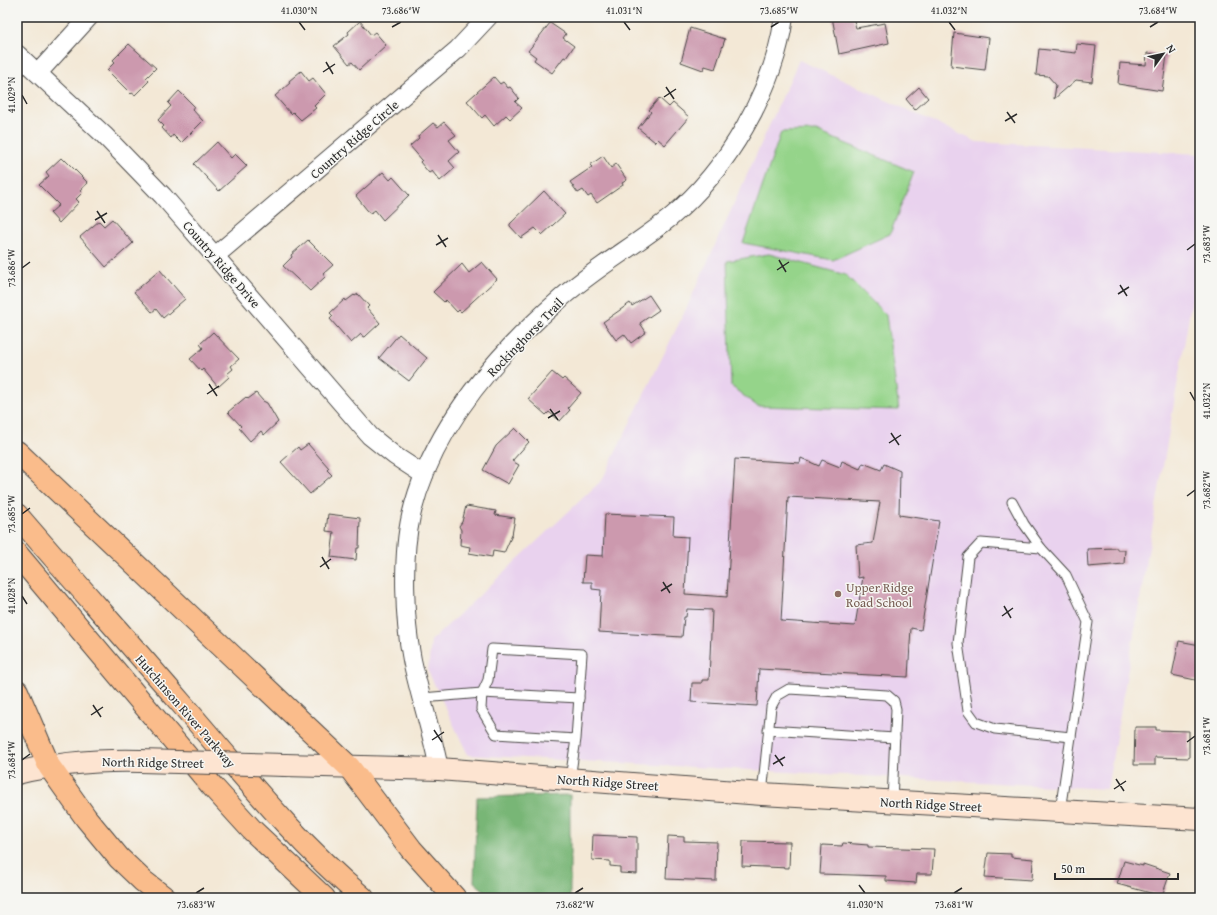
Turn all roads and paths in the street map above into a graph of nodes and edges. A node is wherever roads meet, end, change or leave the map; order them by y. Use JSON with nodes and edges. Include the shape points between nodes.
{"nodes":[{"id":1,"x":89,"y":17,"type":"edge"},
{"id":2,"x":488,"y":17,"type":"edge"},
{"id":3,"x":784,"y":17,"type":"edge"},
{"id":4,"x":17,"y":54,"type":"edge"},
{"id":5,"x":38,"y":73,"type":"junction"},
{"id":6,"x":215,"y":256,"type":"junction"},
{"id":7,"x":17,"y":452,"type":"edge"},
{"id":8,"x":424,"y":475,"type":"junction"},
{"id":9,"x":1012,"y":502,"type":"dead end"},
{"id":10,"x":17,"y":515,"type":"edge"},
{"id":11,"x":1041,"y":548,"type":"junction"},
{"id":12,"x":17,"y":554,"type":"edge"},
{"id":13,"x":17,"y":691,"type":"edge"},
{"id":14,"x":482,"y":693,"type":"junction"},
{"id":15,"x":422,"y":698,"type":"junction"},
{"id":16,"x":579,"y":698,"type":"junction"},
{"id":17,"x":768,"y":730,"type":"junction"},
{"id":18,"x":1071,"y":737,"type":"junction"},
{"id":19,"x":895,"y":738,"type":"junction"},
{"id":20,"x":576,"y":739,"type":"junction"},
{"id":21,"x":49,"y":766,"type":"junction"},
{"id":22,"x":349,"y":767,"type":"junction"},
{"id":23,"x":439,"y":769,"type":"junction"},
{"id":24,"x":17,"y":773,"type":"edge"},
{"id":25,"x":570,"y":779,"type":"junction"},
{"id":26,"x":762,"y":794,"type":"junction"},
{"id":27,"x":892,"y":802,"type":"junction"},
{"id":28,"x":1060,"y":811,"type":"junction"},
{"id":29,"x":1200,"y":819,"type":"edge"},
{"id":30,"x":165,"y":898,"type":"edge"},
{"id":31,"x":324,"y":898,"type":"edge"},
{"id":32,"x":363,"y":898,"type":"edge"},
{"id":33,"x":455,"y":898,"type":"edge"}],
"edges":[{"from":1,"to":5,"type":"street"},
{"from":2,"to":6,"type":"street","name":"Country Ridge Circle","via":[[458,49]]},
{"from":3,"to":8,"type":"street","name":"Rockinghorse Trail","via":[[771,66],[753,110],[726,157],[703,187],[671,217],[559,300],[502,357],[443,435]]},
{"from":4,"to":5,"type":"street","name":"Country Ridge Drive"},
{"from":5,"to":6,"type":"street","name":"Country Ridge Drive","via":[[104,135]]},
{"from":6,"to":8,"type":"street","name":"Country Ridge Drive","via":[[370,436]]},
{"from":7,"to":22,"type":"highway"},
{"from":8,"to":15,"type":"street","name":"Rockinghorse Trail","via":[[411,517],[406,564],[407,615],[412,658]]},
{"from":9,"to":11,"type":"lane"},
{"from":10,"to":32,"type":"highway","name":"Hutchinson River Parkway","via":[[265,803],[306,846]]},
{"from":11,"to":18,"type":"lane","via":[[1066,575],[1088,622]]},
{"from":11,"to":18,"type":"lane","via":[[980,543],[968,557],[958,643],[968,712],[976,722],[996,729]]},
{"from":12,"to":31,"type":"highway","via":[[212,786],[252,830]]},
{"from":13,"to":21,"type":"highway"},
{"from":14,"to":15,"type":"lane"},
{"from":14,"to":16,"type":"lane"},
{"from":14,"to":16,"type":"lane","via":[[488,680],[492,649],[582,654]]},
{"from":14,"to":20,"type":"lane","via":[[481,709],[496,734]]},
{"from":15,"to":23,"type":"street","name":"Rockinghorse Trail"},
{"from":16,"to":20,"type":"lane"},
{"from":17,"to":19,"type":"lane"},
{"from":17,"to":19,"type":"lane","via":[[771,708],[777,696],[789,689],[887,695],[894,700],[896,709]]},
{"from":17,"to":26,"type":"lane"},
{"from":18,"to":28,"type":"lane"},
{"from":19,"to":27,"type":"lane"},
{"from":20,"to":25,"type":"lane"},
{"from":21,"to":22,"type":"street","name":"North Ridge Street","bridge":true,"via":[[83,761],[140,761]]},
{"from":21,"to":24,"type":"street","name":"North Ridge Street"},
{"from":21,"to":30,"type":"highway","via":[[108,846],[130,869]]},
{"from":22,"to":23,"type":"street","name":"North Ridge Street"},
{"from":22,"to":33,"type":"highway","via":[[411,849]]},
{"from":23,"to":25,"type":"street","name":"North Ridge Street"},
{"from":25,"to":26,"type":"street","name":"North Ridge Street"},
{"from":26,"to":27,"type":"street","name":"North Ridge Street"},
{"from":27,"to":28,"type":"street","name":"North Ridge Street"},
{"from":28,"to":29,"type":"street","name":"North Ridge Street"}]}
